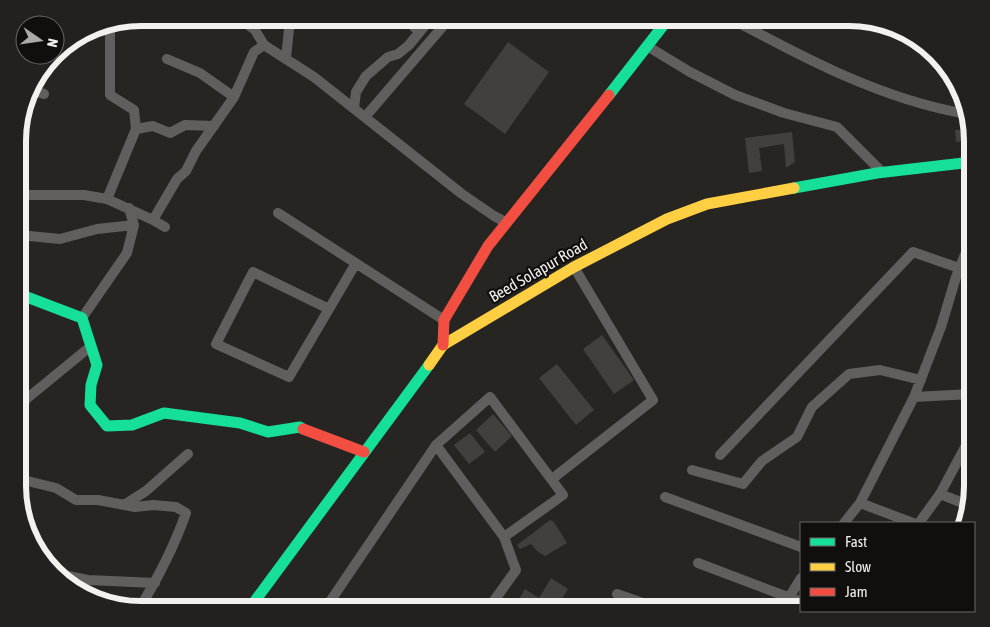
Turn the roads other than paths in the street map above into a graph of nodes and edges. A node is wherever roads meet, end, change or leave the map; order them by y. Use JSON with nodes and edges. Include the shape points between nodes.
{"nodes":[{"id":1,"x":250,"y":26,"type":"edge"},
{"id":2,"x":290,"y":26,"type":"edge"},
{"id":3,"x":414,"y":26,"type":"edge"},
{"id":4,"x":425,"y":26,"type":"edge"},
{"id":5,"x":443,"y":26,"type":"edge"},
{"id":6,"x":663,"y":26,"type":"edge"},
{"id":7,"x":745,"y":26,"type":"edge"},
{"id":8,"x":110,"y":30,"type":"edge"},
{"id":9,"x":420,"y":32,"type":"junction"},
{"id":10,"x":264,"y":44,"type":"junction"},
{"id":11,"x":647,"y":46,"type":"junction"},
{"id":12,"x":286,"y":58,"type":"junction"},
{"id":13,"x":167,"y":59,"type":"dead end"},
{"id":14,"x":38,"y":92,"type":"edge"},
{"id":15,"x":44,"y":94,"type":"dead end"},
{"id":16,"x":234,"y":97,"type":"junction"},
{"id":17,"x":354,"y":108,"type":"junction"},
{"id":18,"x":960,"y":113,"type":"edge"},
{"id":19,"x":365,"y":117,"type":"junction"},
{"id":20,"x":214,"y":126,"type":"junction"},
{"id":21,"x":136,"y":129,"type":"junction"},
{"id":22,"x":964,"y":163,"type":"edge"},
{"id":23,"x":882,"y":172,"type":"junction"},
{"id":24,"x":26,"y":195,"type":"edge"},
{"id":25,"x":107,"y":199,"type":"junction"},
{"id":26,"x":129,"y":208,"type":"junction"},
{"id":27,"x":278,"y":213,"type":"dead end"},
{"id":28,"x":153,"y":220,"type":"junction"},
{"id":29,"x":508,"y":222,"type":"junction"},
{"id":30,"x":134,"y":225,"type":"junction"},
{"id":31,"x":165,"y":227,"type":"dead end"},
{"id":32,"x":26,"y":236,"type":"edge"},
{"id":33,"x":964,"y":258,"type":"edge"},
{"id":34,"x":356,"y":264,"type":"junction"},
{"id":35,"x":574,"y":267,"type":"junction"},
{"id":36,"x":960,"y":268,"type":"junction"},
{"id":37,"x":26,"y":297,"type":"edge"},
{"id":38,"x":329,"y":309,"type":"junction"},
{"id":39,"x":82,"y":318,"type":"junction"},
{"id":40,"x":444,"y":320,"type":"junction"},
{"id":41,"x":443,"y":345,"type":"junction"},
{"id":42,"x":90,"y":346,"type":"junction"},
{"id":43,"x":921,"y":380,"type":"junction"},
{"id":44,"x":964,"y":394,"type":"edge"},
{"id":45,"x":914,"y":397,"type":"junction"},
{"id":46,"x":26,"y":398,"type":"edge"},
{"id":47,"x":436,"y":445,"type":"junction"},
{"id":48,"x":964,"y":449,"type":"edge"},
{"id":49,"x":364,"y":452,"type":"junction"},
{"id":50,"x":188,"y":454,"type":"dead end"},
{"id":51,"x":720,"y":455,"type":"dead end"},
{"id":52,"x":692,"y":470,"type":"dead end"},
{"id":53,"x":552,"y":479,"type":"junction"},
{"id":54,"x":26,"y":481,"type":"edge"},
{"id":55,"x":940,"y":494,"type":"junction"},
{"id":56,"x":665,"y":497,"type":"dead end"},
{"id":57,"x":860,"y":503,"type":"junction"},
{"id":58,"x":963,"y":503,"type":"edge"},
{"id":59,"x":124,"y":505,"type":"junction"},
{"id":60,"x":845,"y":522,"type":"edge"},
{"id":61,"x":910,"y":522,"type":"edge"},
{"id":62,"x":920,"y":522,"type":"edge"},
{"id":63,"x":504,"y":537,"type":"junction"},
{"id":64,"x":800,"y":547,"type":"edge"},
{"id":65,"x":698,"y":563,"type":"dead end"},
{"id":66,"x":71,"y":577,"type":"edge"},
{"id":67,"x":800,"y":580,"type":"edge"},
{"id":68,"x":155,"y":583,"type":"junction"},
{"id":69,"x":617,"y":594,"type":"dead end"},
{"id":70,"x":790,"y":596,"type":"junction"},
{"id":71,"x":144,"y":601,"type":"edge"},
{"id":72,"x":256,"y":601,"type":"edge"},
{"id":73,"x":330,"y":601,"type":"edge"},
{"id":74,"x":494,"y":601,"type":"edge"},
{"id":75,"x":637,"y":601,"type":"edge"},
{"id":76,"x":787,"y":601,"type":"edge"},
{"id":77,"x":799,"y":601,"type":"edge"}],
"edges":[{"from":1,"to":10,"type":"street"},
{"from":2,"to":12,"type":"street"},
{"from":3,"to":9,"type":"street"},
{"from":4,"to":9,"type":"street"},
{"from":5,"to":19,"type":"street"},
{"from":6,"to":11,"type":"main road"},
{"from":7,"to":18,"type":"street","via":[[861,83]]},
{"from":8,"to":21,"type":"street","via":[[110,95],[134,110]]},
{"from":9,"to":17,"type":"street","via":[[398,54],[388,57],[366,76],[356,92]]},
{"from":10,"to":12,"type":"street"},
{"from":10,"to":16,"type":"street","via":[[254,52]]},
{"from":11,"to":23,"type":"street","via":[[735,95],[784,113],[837,127]]},
{"from":11,"to":29,"type":"main road"},
{"from":12,"to":17,"type":"street"},
{"from":13,"to":16,"type":"street","via":[[200,73]]},
{"from":14,"to":15,"type":"street"},
{"from":16,"to":20,"type":"street"},
{"from":17,"to":19,"type":"street"},
{"from":19,"to":29,"type":"street","via":[[462,194]]},
{"from":20,"to":21,"type":"street","via":[[185,125],[170,133],[153,126]]},
{"from":20,"to":28,"type":"street"},
{"from":21,"to":25,"type":"street"},
{"from":22,"to":23,"type":"main road","name":"Beed Solapur Road"},
{"from":23,"to":35,"type":"main road","name":"Beed Solapur Road","via":[[707,204],[667,219]]},
{"from":24,"to":25,"type":"street","via":[[84,194]]},
{"from":25,"to":26,"type":"street"},
{"from":26,"to":28,"type":"street"},
{"from":26,"to":30,"type":"street"},
{"from":27,"to":34,"type":"street"},
{"from":28,"to":31,"type":"street"},
{"from":29,"to":40,"type":"main road","via":[[488,246]]},
{"from":30,"to":32,"type":"street","via":[[97,229],[60,239]]},
{"from":30,"to":39,"type":"street","via":[[127,253]]},
{"from":33,"to":36,"type":"street"},
{"from":34,"to":38,"type":"street"},
{"from":34,"to":40,"type":"street"},
{"from":35,"to":41,"type":"main road","name":"Beed Solapur Road"},
{"from":35,"to":53,"type":"street","via":[[653,400]]},
{"from":36,"to":43,"type":"street"},
{"from":36,"to":51,"type":"street","via":[[913,252]]},
{"from":37,"to":39,"type":"main road"},
{"from":38,"to":38,"type":"street","via":[[289,377],[216,344],[253,272]]},
{"from":39,"to":42,"type":"main road"},
{"from":40,"to":41,"type":"main road"},
{"from":41,"to":49,"type":"main road","name":"Beed Solapur Road"},
{"from":42,"to":46,"type":"street"},
{"from":42,"to":49,"type":"main road","via":[[97,365],[90,405],[107,426],[132,425],[164,413],[240,423],[268,432],[300,427]]},
{"from":43,"to":45,"type":"street"},
{"from":43,"to":52,"type":"street","via":[[880,370],[849,374],[812,407],[797,436],[762,461],[743,484]]},
{"from":44,"to":45,"type":"street"},
{"from":45,"to":57,"type":"street"},
{"from":47,"to":53,"type":"street","via":[[490,397]]},
{"from":47,"to":63,"type":"street"},
{"from":47,"to":73,"type":"street"},
{"from":48,"to":55,"type":"street"},
{"from":49,"to":72,"type":"main road","name":"Beed Solapur Road"},
{"from":50,"to":59,"type":"street","via":[[146,491]]},
{"from":53,"to":63,"type":"street","via":[[563,496]]},
{"from":54,"to":59,"type":"street","via":[[56,488],[76,500]]},
{"from":55,"to":58,"type":"street"},
{"from":55,"to":62,"type":"street"},
{"from":56,"to":64,"type":"street"},
{"from":57,"to":60,"type":"street"},
{"from":57,"to":61,"type":"street"},
{"from":59,"to":68,"type":"street","via":[[176,507],[186,512]]},
{"from":63,"to":74,"type":"street","via":[[516,570]]},
{"from":65,"to":70,"type":"street"},
{"from":66,"to":68,"type":"street"},
{"from":67,"to":70,"type":"street"},
{"from":68,"to":71,"type":"street"},
{"from":69,"to":75,"type":"street"},
{"from":70,"to":76,"type":"street"},
{"from":70,"to":77,"type":"street"}]}
